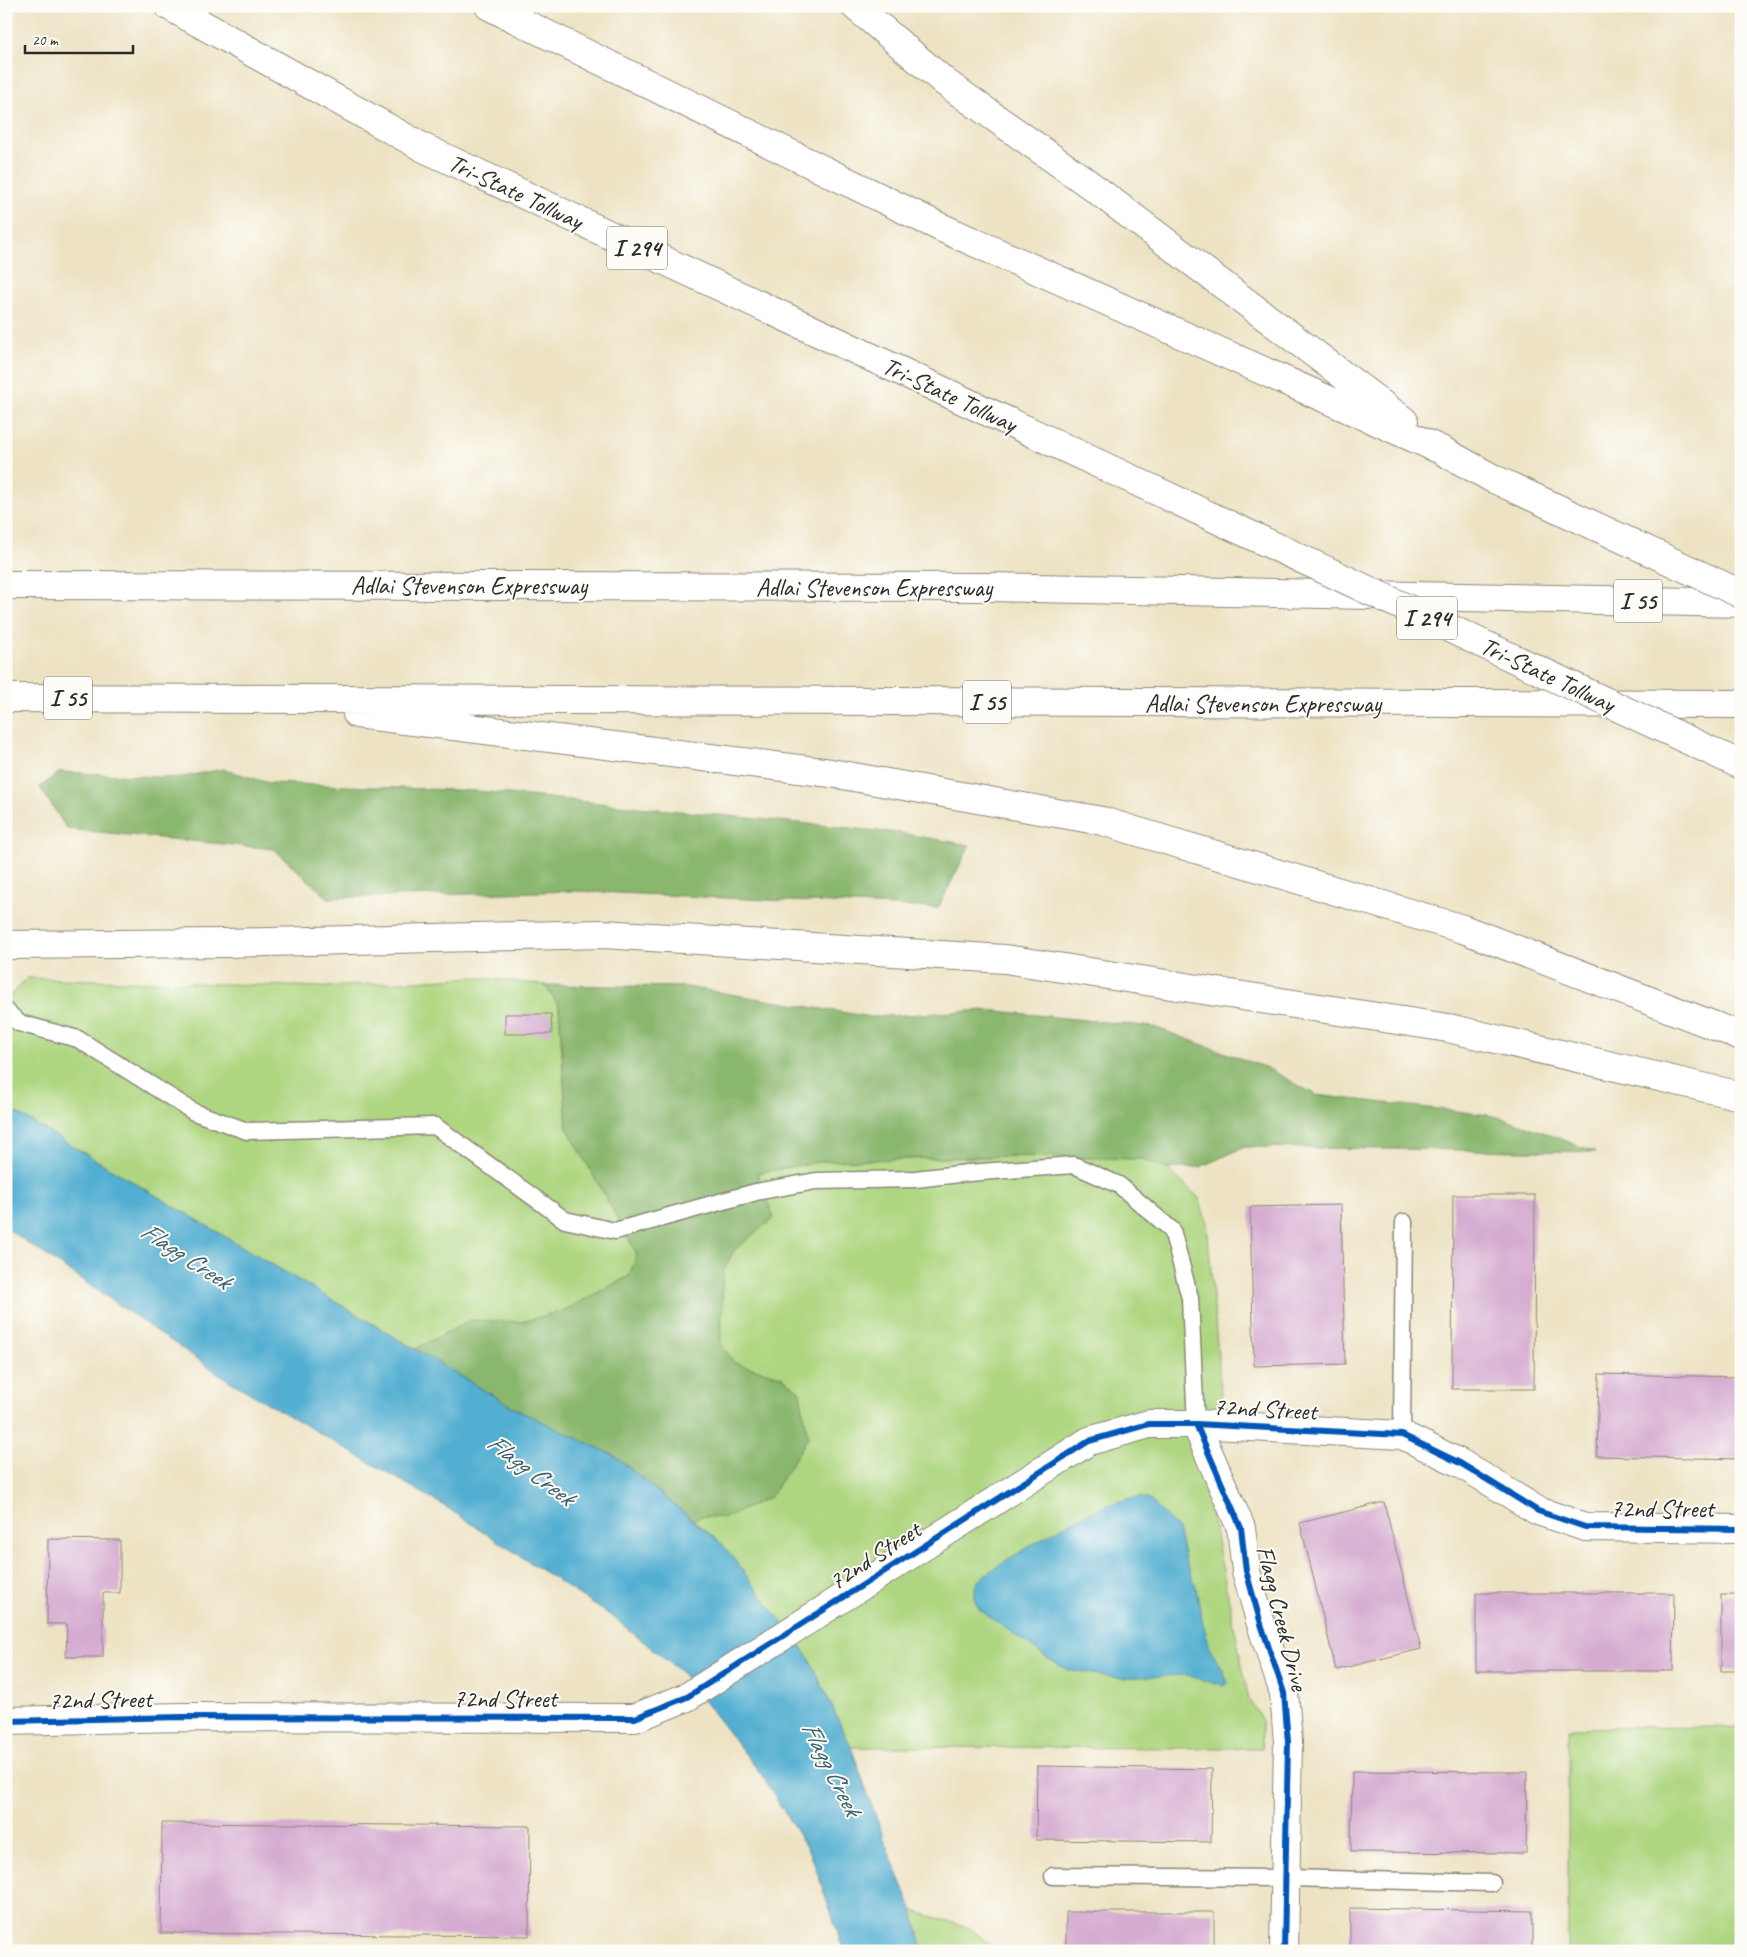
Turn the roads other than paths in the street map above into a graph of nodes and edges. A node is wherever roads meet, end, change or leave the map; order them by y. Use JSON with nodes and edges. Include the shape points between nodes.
{"nodes":[{"id":1,"x":169,"y":6,"type":"edge"},
{"id":2,"x":489,"y":6,"type":"edge"},
{"id":3,"x":855,"y":6,"type":"edge"},
{"id":4,"x":1441,"y":450,"type":"junction"},
{"id":5,"x":1741,"y":581,"type":"edge"},
{"id":6,"x":6,"y":585,"type":"edge"},
{"id":7,"x":1741,"y":594,"type":"edge"},
{"id":8,"x":1536,"y":599,"type":"junction"},
{"id":9,"x":1741,"y":603,"type":"edge"},
{"id":10,"x":6,"y":698,"type":"edge"},
{"id":11,"x":234,"y":699,"type":"junction"},
{"id":12,"x":1741,"y":704,"type":"edge"},
{"id":13,"x":1741,"y":765,"type":"edge"},
{"id":14,"x":6,"y":945,"type":"edge"},
{"id":15,"x":6,"y":1011,"type":"edge"},
{"id":16,"x":1741,"y":1036,"type":"edge"},
{"id":17,"x":1741,"y":1096,"type":"edge"},
{"id":18,"x":1404,"y":1222,"type":"dead end"},
{"id":19,"x":1196,"y":1424,"type":"junction"},
{"id":20,"x":1402,"y":1436,"type":"junction"},
{"id":21,"x":1741,"y":1529,"type":"edge"},
{"id":22,"x":6,"y":1720,"type":"edge"},
{"id":23,"x":1052,"y":1876,"type":"dead end"},
{"id":24,"x":1286,"y":1878,"type":"junction"},
{"id":25,"x":1492,"y":1883,"type":"dead end"},
{"id":26,"x":1284,"y":1951,"type":"edge"}],
"edges":[{"from":1,"to":13,"type":"main road","name":"Tri-State Tollway","number":"I 294","bridge":true,"via":[[424,148]]},
{"from":2,"to":4,"type":"main road","via":[[940,227]]},
{"from":3,"to":4,"type":"main road","via":[[946,83],[1082,179]]},
{"from":4,"to":7,"type":"main road","bridge":true,"via":[[1492,478]]},
{"from":5,"to":8,"type":"main road"},
{"from":6,"to":8,"type":"main road","name":"Adlai Stevenson Expressway","number":"I 55","via":[[991,587]]},
{"from":8,"to":9,"type":"main road","name":"Adlai Stevenson Expressway","number":"I 55"},
{"from":10,"to":11,"type":"main road","name":"Adlai Stevenson Expressway","number":"I 55"},
{"from":11,"to":12,"type":"main road","name":"Adlai Stevenson Expressway","number":"I 55"},
{"from":11,"to":16,"type":"main road","via":[[831,773],[1102,821],[1463,929]]},
{"from":14,"to":17,"type":"main road","via":[[603,934],[1005,959],[1448,1028]]},
{"from":15,"to":19,"type":"lane","via":[[19,1023],[78,1039],[194,1112],[247,1131],[435,1126],[565,1220],[615,1231],[756,1192],[816,1181],[915,1180],[1074,1165],[1119,1185],[1172,1230],[1190,1298]]},
{"from":18,"to":20,"type":"lane"},
{"from":19,"to":20,"type":"main road","name":"72nd Street"},
{"from":19,"to":22,"type":"main road","name":"72nd Street","via":[[1149,1424],[1089,1441],[687,1697],[635,1718]]},
{"from":19,"to":24,"type":"main road","name":"Flagg Creek Drive","via":[[1241,1528],[1246,1570],[1284,1693],[1288,1742]]},
{"from":20,"to":21,"type":"main road","name":"72nd Street","via":[[1460,1463],[1538,1511],[1585,1527]]},
{"from":23,"to":24,"type":"lane"},
{"from":24,"to":25,"type":"lane"},
{"from":24,"to":26,"type":"main road","name":"Flagg Creek Drive"}]}
